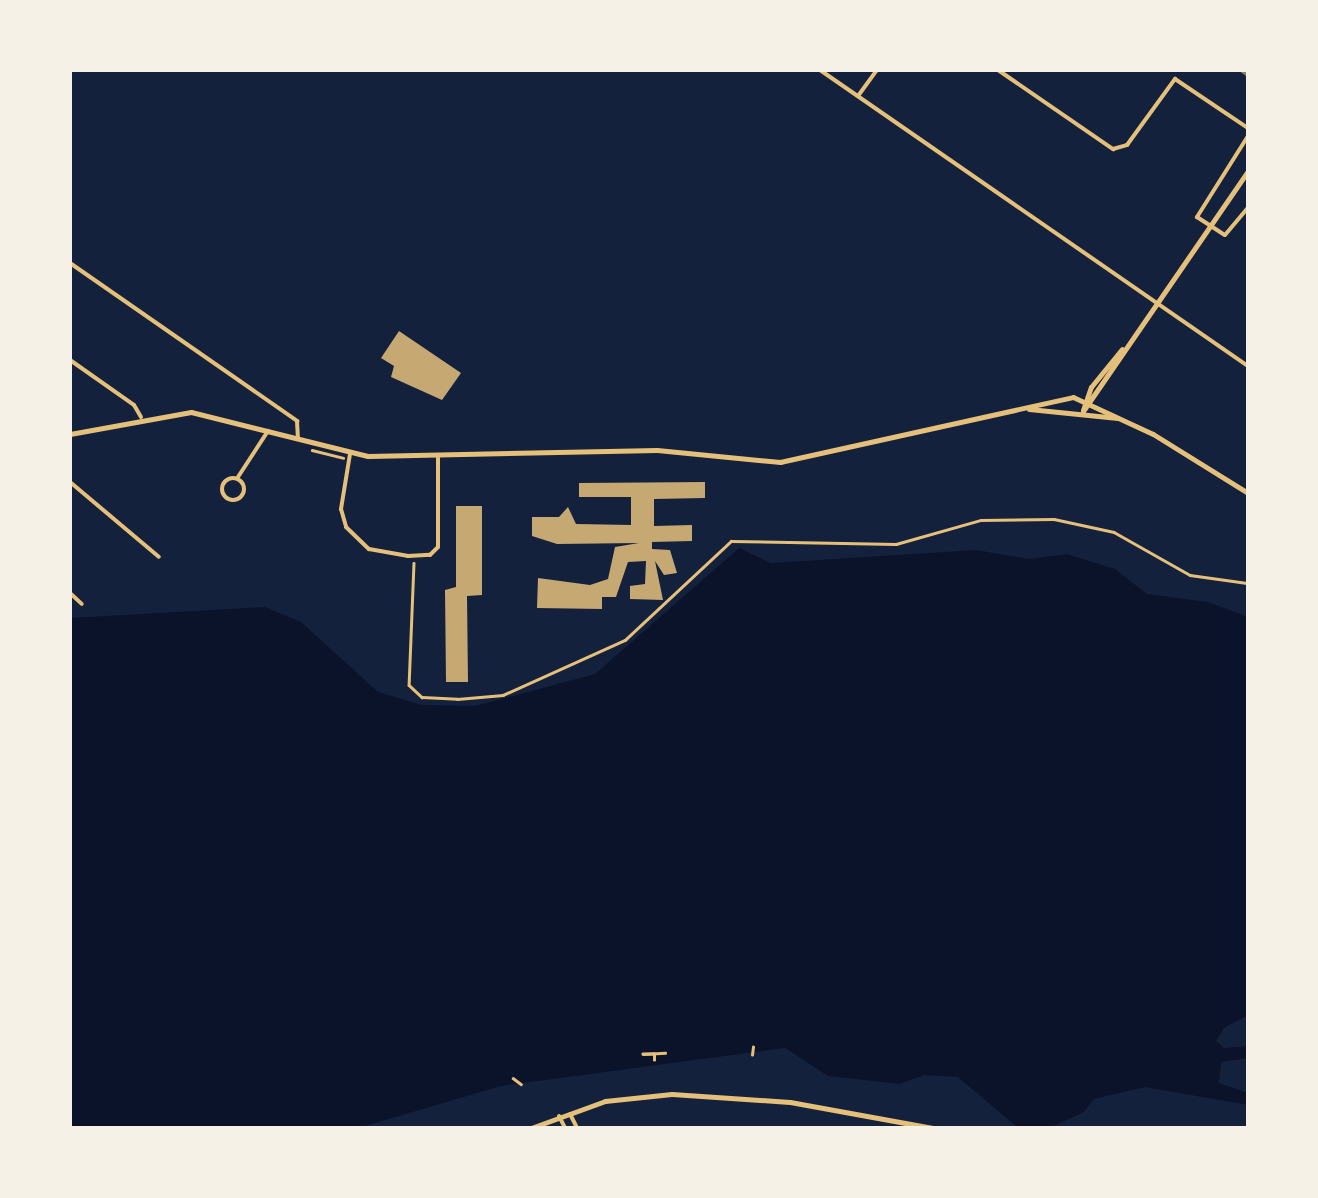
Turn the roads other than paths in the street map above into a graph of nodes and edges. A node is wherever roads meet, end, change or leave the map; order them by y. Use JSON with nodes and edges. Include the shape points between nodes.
{"nodes":[{"id":1,"x":820,"y":70,"type":"edge"},
{"id":2,"x":876,"y":70,"type":"edge"},
{"id":3,"x":998,"y":70,"type":"edge"},
{"id":4,"x":858,"y":96,"type":"junction"},
{"id":5,"x":1248,"y":128,"type":"edge"},
{"id":6,"x":1248,"y":136,"type":"edge"},
{"id":7,"x":1248,"y":170,"type":"edge"},
{"id":8,"x":1248,"y":208,"type":"edge"},
{"id":9,"x":1209,"y":227,"type":"junction"},
{"id":10,"x":70,"y":263,"type":"edge"},
{"id":11,"x":1156,"y":302,"type":"junction"},
{"id":12,"x":70,"y":360,"type":"edge"},
{"id":13,"x":1248,"y":366,"type":"edge"},
{"id":14,"x":1090,"y":400,"type":"junction"},
{"id":15,"x":1022,"y":409,"type":"junction"},
{"id":16,"x":1083,"y":411,"type":"junction"},
{"id":17,"x":141,"y":417,"type":"junction"},
{"id":18,"x":1120,"y":418,"type":"junction"},
{"id":19,"x":268,"y":431,"type":"junction"},
{"id":20,"x":70,"y":434,"type":"edge"},
{"id":21,"x":298,"y":439,"type":"junction"},
{"id":22,"x":350,"y":454,"type":"junction"},
{"id":23,"x":438,"y":458,"type":"junction"},
{"id":24,"x":238,"y":478,"type":"junction"},
{"id":25,"x":70,"y":482,"type":"edge"},
{"id":26,"x":1248,"y":493,"type":"edge"},
{"id":27,"x":160,"y":557,"type":"dead end"},
{"id":28,"x":70,"y":593,"type":"edge"},
{"id":29,"x":82,"y":604,"type":"dead end"},
{"id":30,"x":569,"y":1112,"type":"junction"},
{"id":31,"x":559,"y":1116,"type":"junction"},
{"id":32,"x":532,"y":1128,"type":"edge"},
{"id":33,"x":565,"y":1128,"type":"edge"},
{"id":34,"x":577,"y":1128,"type":"edge"},
{"id":35,"x":933,"y":1128,"type":"edge"}],
"edges":[{"from":1,"to":4,"type":"street"},
{"from":2,"to":4,"type":"street"},
{"from":3,"to":5,"type":"street","via":[[1118,149],[1171,82],[1181,79]]},
{"from":4,"to":11,"type":"street"},
{"from":6,"to":9,"type":"street","via":[[1197,212]]},
{"from":7,"to":9,"type":"street"},
{"from":8,"to":9,"type":"street","via":[[1227,234]]},
{"from":9,"to":11,"type":"street"},
{"from":10,"to":21,"type":"street","via":[[298,422]]},
{"from":11,"to":13,"type":"street"},
{"from":11,"to":14,"type":"street"},
{"from":12,"to":17,"type":"street"},
{"from":14,"to":15,"type":"street","via":[[1063,397]]},
{"from":14,"to":16,"type":"street"},
{"from":14,"to":18,"type":"street"},
{"from":15,"to":16,"type":"street"},
{"from":15,"to":23,"type":"street","via":[[788,462],[644,450]]},
{"from":16,"to":18,"type":"street"},
{"from":17,"to":19,"type":"street","via":[[196,412]]},
{"from":17,"to":20,"type":"street"},
{"from":18,"to":26,"type":"street"},
{"from":19,"to":21,"type":"street"},
{"from":19,"to":24,"type":"street"},
{"from":21,"to":22,"type":"street"},
{"from":22,"to":23,"type":"street"},
{"from":22,"to":23,"type":"street","via":[[341,509],[346,528],[369,549],[408,556],[430,555],[438,546]]},
{"from":24,"to":24,"type":"street","via":[[224,485],[231,500],[244,492]]},
{"from":25,"to":27,"type":"street"},
{"from":28,"to":29,"type":"street"},
{"from":30,"to":31,"type":"street"},
{"from":30,"to":34,"type":"street"},
{"from":30,"to":35,"type":"street","via":[[672,1094],[790,1102]]},
{"from":31,"to":32,"type":"street"},
{"from":31,"to":33,"type":"street"}]}
